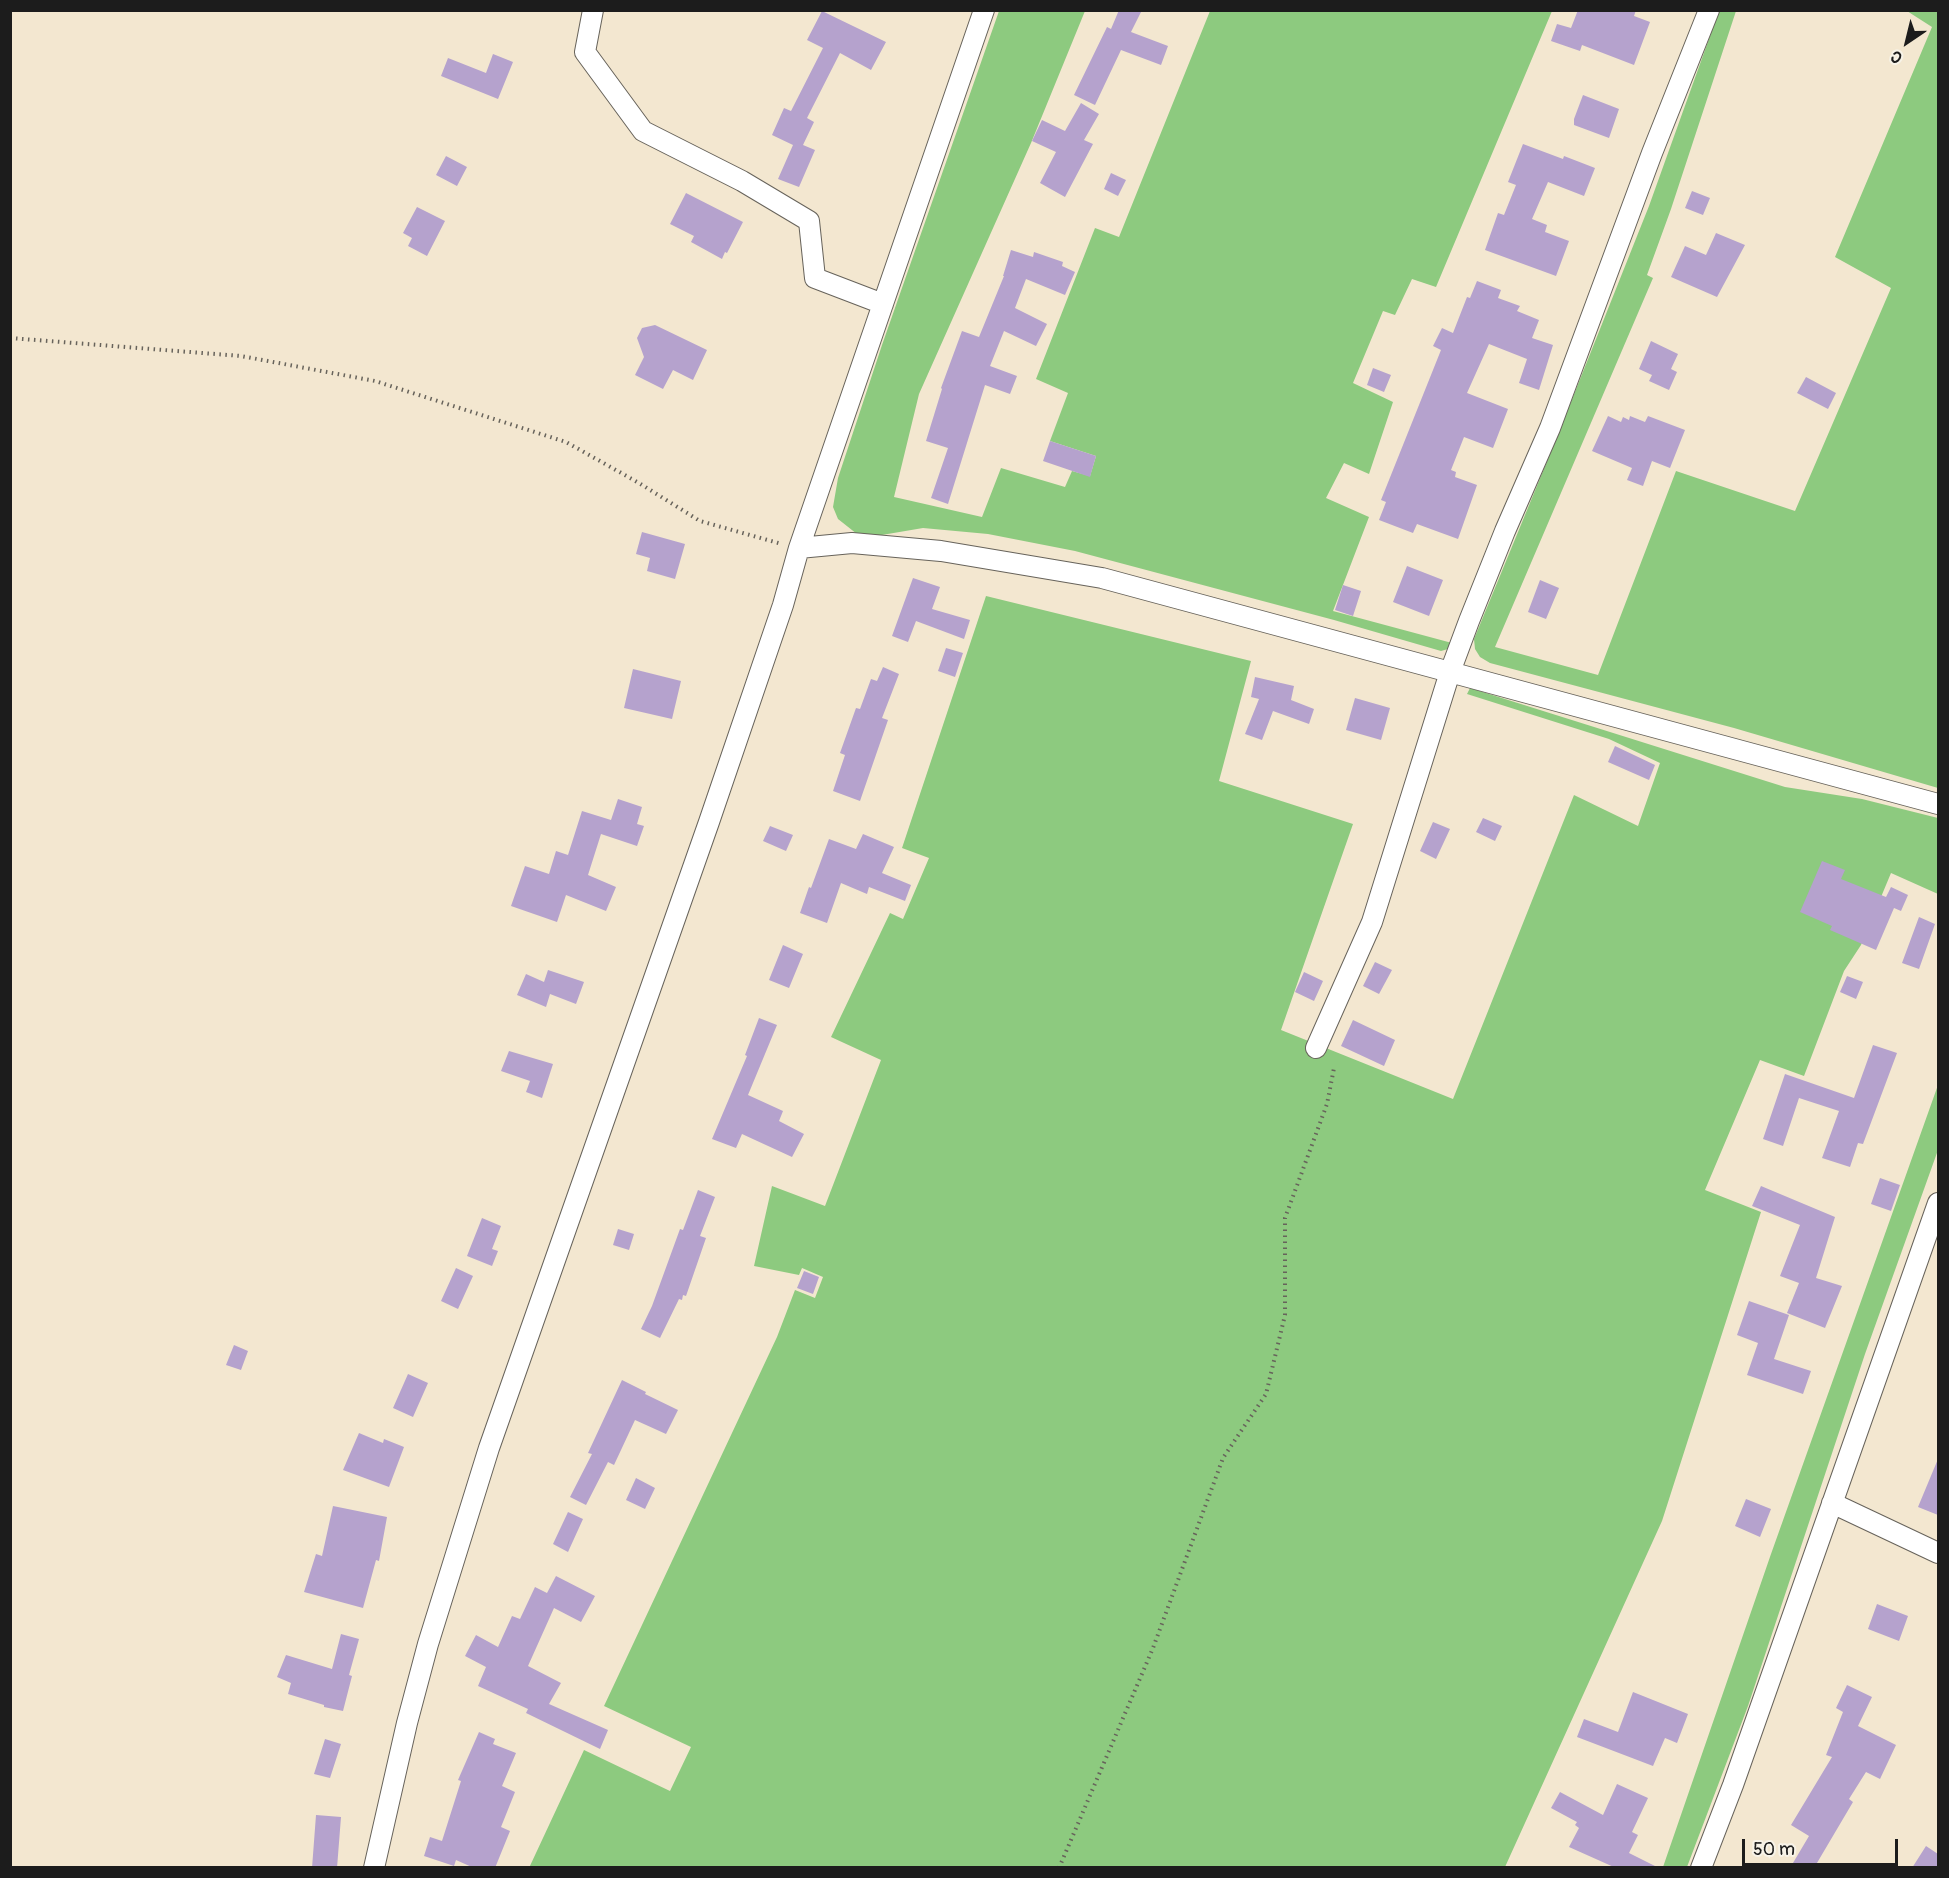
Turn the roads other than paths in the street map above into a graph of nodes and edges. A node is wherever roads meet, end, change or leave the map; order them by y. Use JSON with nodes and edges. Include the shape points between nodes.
{"nodes":[{"id":1,"x":593,"y":10,"type":"edge"},
{"id":2,"x":984,"y":10,"type":"edge"},
{"id":3,"x":1709,"y":10,"type":"edge"},
{"id":4,"x":883,"y":304,"type":"junction"},
{"id":5,"x":799,"y":548,"type":"junction"},
{"id":6,"x":1450,"y":672,"type":"junction"},
{"id":7,"x":1938,"y":804,"type":"edge"},
{"id":8,"x":1316,"y":1048,"type":"dead end"},
{"id":9,"x":1938,"y":1203,"type":"edge"},
{"id":10,"x":1832,"y":1503,"type":"junction"},
{"id":11,"x":1938,"y":1553,"type":"edge"},
{"id":12,"x":374,"y":1868,"type":"edge"},
{"id":13,"x":1701,"y":1868,"type":"edge"}],
"edges":[{"from":1,"to":4,"type":"street","via":[[585,52],[643,131],[742,181],[809,221],[815,278]]},
{"from":2,"to":4,"type":"street"},
{"from":3,"to":6,"type":"street","via":[[1550,428]]},
{"from":4,"to":5,"type":"street"},
{"from":5,"to":6,"type":"street","via":[[852,543],[941,551],[1102,578]]},
{"from":5,"to":12,"type":"street","via":[[709,822],[489,1448],[428,1644]]},
{"from":6,"to":7,"type":"street"},
{"from":6,"to":8,"type":"street","via":[[1372,922]]},
{"from":9,"to":10,"type":"street"},
{"from":10,"to":11,"type":"street"},
{"from":10,"to":13,"type":"street"}]}
